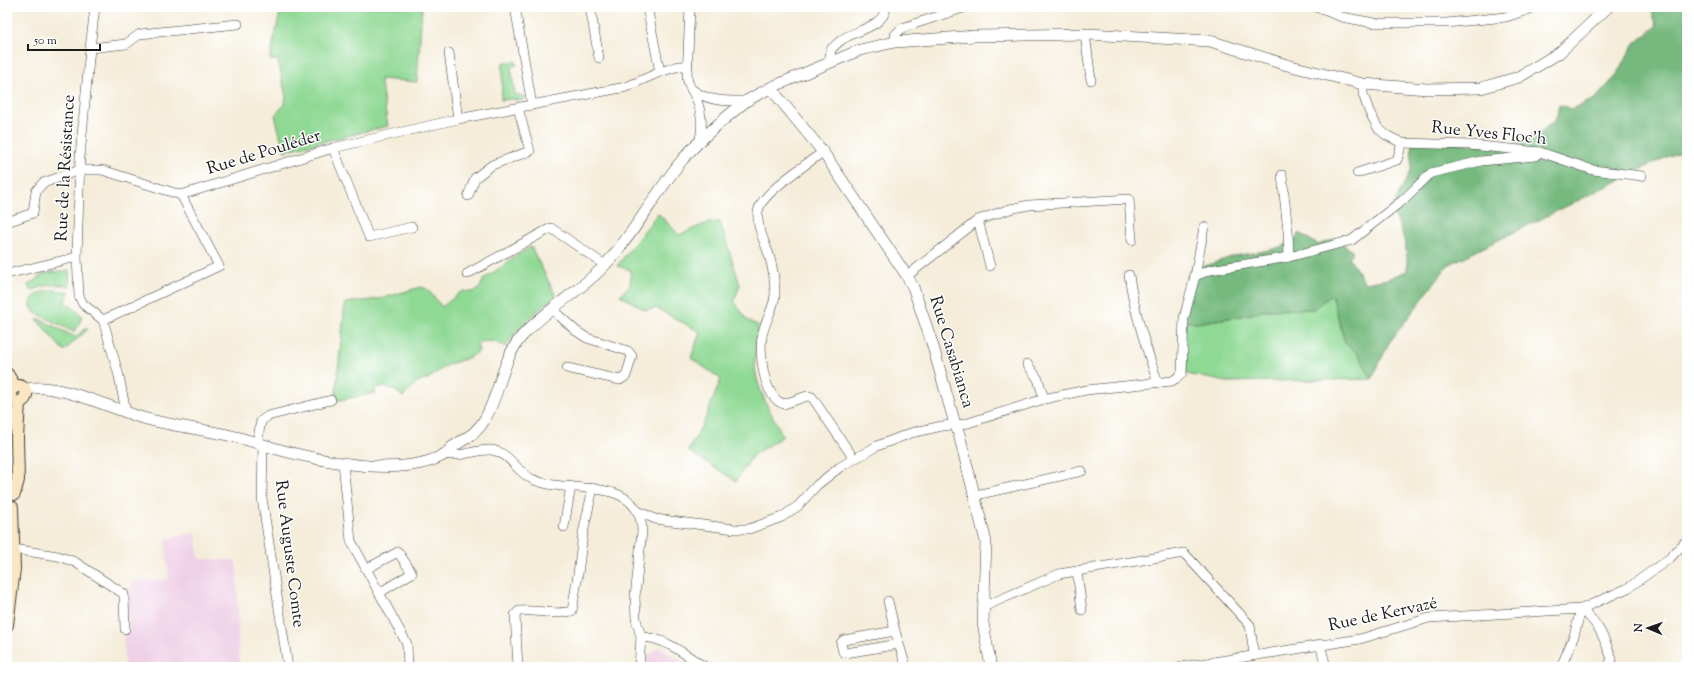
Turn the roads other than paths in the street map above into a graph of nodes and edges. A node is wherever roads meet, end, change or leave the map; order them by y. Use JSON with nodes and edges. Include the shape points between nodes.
{"nodes":[{"id":1,"x":96,"y":7,"type":"edge"},
{"id":2,"x":515,"y":7,"type":"edge"},
{"id":3,"x":590,"y":7,"type":"edge"},
{"id":4,"x":647,"y":7,"type":"edge"},
{"id":5,"x":690,"y":7,"type":"edge"},
{"id":6,"x":886,"y":7,"type":"edge"},
{"id":7,"x":966,"y":7,"type":"edge"},
{"id":8,"x":1316,"y":7,"type":"edge"},
{"id":9,"x":1608,"y":7,"type":"edge"},
{"id":10,"x":1530,"y":9,"type":"dead end"},
{"id":11,"x":238,"y":24,"type":"dead end"},
{"id":12,"x":1085,"y":34,"type":"junction"},
{"id":13,"x":895,"y":42,"type":"junction"},
{"id":14,"x":90,"y":48,"type":"junction"},
{"id":15,"x":449,"y":53,"type":"dead end"},
{"id":16,"x":599,"y":58,"type":"dead end"},
{"id":17,"x":828,"y":63,"type":"junction"},
{"id":18,"x":688,"y":66,"type":"junction"},
{"id":19,"x":660,"y":72,"type":"junction"},
{"id":20,"x":1091,"y":80,"type":"dead end"},
{"id":21,"x":1363,"y":84,"type":"junction"},
{"id":22,"x":772,"y":87,"type":"junction"},
{"id":23,"x":690,"y":88,"type":"junction"},
{"id":24,"x":746,"y":100,"type":"junction"},
{"id":25,"x":532,"y":105,"type":"junction"},
{"id":26,"x":518,"y":108,"type":"junction"},
{"id":27,"x":458,"y":120,"type":"junction"},
{"id":28,"x":700,"y":140,"type":"junction"},
{"id":29,"x":1402,"y":143,"type":"junction"},
{"id":30,"x":333,"y":148,"type":"junction"},
{"id":31,"x":823,"y":152,"type":"junction"},
{"id":32,"x":1540,"y":152,"type":"junction"},
{"id":33,"x":80,"y":170,"type":"junction"},
{"id":34,"x":1357,"y":173,"type":"dead end"},
{"id":35,"x":1282,"y":175,"type":"dead end"},
{"id":36,"x":1642,"y":176,"type":"dead end"},
{"id":37,"x":181,"y":195,"type":"junction"},
{"id":38,"x":468,"y":196,"type":"dead end"},
{"id":39,"x":978,"y":220,"type":"junction"},
{"id":40,"x":7,"y":222,"type":"edge"},
{"id":41,"x":412,"y":227,"type":"dead end"},
{"id":42,"x":1204,"y":227,"type":"dead end"},
{"id":43,"x":1132,"y":240,"type":"dead end"},
{"id":44,"x":77,"y":257,"type":"junction"},
{"id":45,"x":1289,"y":257,"type":"junction"},
{"id":46,"x":605,"y":265,"type":"junction"},
{"id":47,"x":990,"y":266,"type":"dead end"},
{"id":48,"x":7,"y":274,"type":"edge"},
{"id":49,"x":467,"y":274,"type":"dead end"},
{"id":50,"x":1129,"y":275,"type":"dead end"},
{"id":51,"x":908,"y":276,"type":"junction"},
{"id":52,"x":1195,"y":276,"type":"junction"},
{"id":53,"x":552,"y":308,"type":"junction"},
{"id":54,"x":103,"y":320,"type":"junction"},
{"id":55,"x":1027,"y":364,"type":"dead end"},
{"id":56,"x":567,"y":368,"type":"dead end"},
{"id":57,"x":7,"y":374,"type":"edge"},
{"id":58,"x":1158,"y":383,"type":"junction"},
{"id":59,"x":20,"y":388,"type":"junction"},
{"id":60,"x":1044,"y":399,"type":"junction"},
{"id":61,"x":331,"y":400,"type":"dead end"},
{"id":62,"x":126,"y":412,"type":"junction"},
{"id":63,"x":955,"y":424,"type":"junction"},
{"id":64,"x":260,"y":444,"type":"junction"},
{"id":65,"x":446,"y":454,"type":"junction"},
{"id":66,"x":854,"y":459,"type":"junction"},
{"id":67,"x":343,"y":463,"type":"junction"},
{"id":68,"x":1082,"y":471,"type":"dead end"},
{"id":69,"x":571,"y":486,"type":"junction"},
{"id":70,"x":593,"y":488,"type":"junction"},
{"id":71,"x":9,"y":490,"type":"edge"},
{"id":72,"x":976,"y":495,"type":"junction"},
{"id":73,"x":10,"y":508,"type":"edge"},
{"id":74,"x":638,"y":511,"type":"junction"},
{"id":75,"x":654,"y":519,"type":"junction"},
{"id":76,"x":564,"y":527,"type":"dead end"},
{"id":77,"x":642,"y":531,"type":"junction"},
{"id":78,"x":7,"y":532,"type":"edge"},
{"id":79,"x":1687,"y":540,"type":"edge"},
{"id":80,"x":13,"y":549,"type":"junction"},
{"id":81,"x":366,"y":569,"type":"junction"},
{"id":82,"x":1077,"y":572,"type":"junction"},
{"id":83,"x":379,"y":592,"type":"junction"},
{"id":84,"x":888,"y":601,"type":"dead end"},
{"id":85,"x":983,"y":608,"type":"junction"},
{"id":86,"x":1581,"y":609,"type":"junction"},
{"id":87,"x":1082,"y":610,"type":"dead end"},
{"id":88,"x":7,"y":625,"type":"edge"},
{"id":89,"x":125,"y":629,"type":"dead end"},
{"id":90,"x":895,"y":631,"type":"junction"},
{"id":91,"x":641,"y":637,"type":"junction"},
{"id":92,"x":899,"y":644,"type":"junction"},
{"id":93,"x":1320,"y":644,"type":"junction"},
{"id":94,"x":1254,"y":655,"type":"junction"},
{"id":95,"x":288,"y":667,"type":"edge"},
{"id":96,"x":408,"y":667,"type":"edge"},
{"id":97,"x":518,"y":667,"type":"edge"},
{"id":98,"x":639,"y":667,"type":"edge"},
{"id":99,"x":705,"y":667,"type":"edge"},
{"id":100,"x":906,"y":667,"type":"edge"},
{"id":101,"x":991,"y":667,"type":"edge"},
{"id":102,"x":1181,"y":667,"type":"edge"},
{"id":103,"x":1326,"y":667,"type":"edge"},
{"id":104,"x":1561,"y":667,"type":"edge"},
{"id":105,"x":1608,"y":667,"type":"edge"}],
"edges":[{"from":1,"to":14,"type":"street","name":"Rue de la Résistance"},
{"from":2,"to":25,"type":"street"},
{"from":3,"to":16,"type":"street"},
{"from":4,"to":19,"type":"street"},
{"from":5,"to":18,"type":"street"},
{"from":6,"to":17,"type":"street","via":[[883,17],[843,39],[831,50]]},
{"from":7,"to":13,"type":"street","via":[[902,28],[896,35]]},
{"from":8,"to":10,"type":"street","via":[[1342,17],[1374,23],[1446,23],[1506,17]]},
{"from":9,"to":21,"type":"street","via":[[1559,53],[1518,77],[1481,88],[1427,89]]},
{"from":11,"to":14,"type":"street","via":[[140,34],[126,44]]},
{"from":12,"to":13,"type":"street","via":[[975,36]]},
{"from":12,"to":20,"type":"street"},
{"from":12,"to":21,"type":"street","via":[[1210,41],[1287,65]]},
{"from":13,"to":17,"type":"street","via":[[860,50]]},
{"from":14,"to":33,"type":"street","name":"Rue de la Résistance"},
{"from":15,"to":27,"type":"street"},
{"from":17,"to":22,"type":"street"},
{"from":18,"to":19,"type":"street","name":"Rue de Pouléder"},
{"from":18,"to":23,"type":"street"},
{"from":19,"to":25,"type":"street","name":"Rue de Pouléder","via":[[626,87]]},
{"from":21,"to":29,"type":"street","name":"Rue Yves Floc'h","via":[[1363,94],[1378,128]]},
{"from":22,"to":24,"type":"street"},
{"from":22,"to":31,"type":"street","name":"Rue Casabianca"},
{"from":23,"to":24,"type":"street","via":[[699,95],[723,102]]},
{"from":23,"to":28,"type":"street","via":[[702,117]]},
{"from":24,"to":28,"type":"street"},
{"from":25,"to":26,"type":"street","name":"Rue de Pouléder"},
{"from":26,"to":27,"type":"street","name":"Rue de Pouléder"},
{"from":26,"to":38,"type":"street","via":[[530,150],[492,165],[475,178]]},
{"from":27,"to":30,"type":"street","name":"Rue de Pouléder"},
{"from":28,"to":46,"type":"street"},
{"from":29,"to":32,"type":"street","name":"Rue Yves Floc'h"},
{"from":29,"to":34,"type":"street","via":[[1397,160]]},
{"from":30,"to":37,"type":"street","name":"Rue de Pouléder"},
{"from":30,"to":41,"type":"street","via":[[369,237]]},
{"from":31,"to":51,"type":"street","name":"Rue Casabianca"},
{"from":31,"to":66,"type":"street","via":[[770,193],[759,208],[759,222],[770,257],[775,295],[763,333],[761,351],[768,386],[775,399],[784,404],[807,396],[812,397]]},
{"from":32,"to":36,"type":"street","name":"Rue Yves Floc'h","via":[[1593,170]]},
{"from":32,"to":45,"type":"street","via":[[1535,156],[1481,161],[1431,173],[1352,240]]},
{"from":33,"to":37,"type":"street","via":[[102,170]]},
{"from":33,"to":40,"type":"street","via":[[43,183],[36,191],[33,214]]},
{"from":33,"to":44,"type":"street","name":"Rue de la Résistance"},
{"from":35,"to":45,"type":"street"},
{"from":37,"to":54,"type":"street","via":[[219,266]]},
{"from":39,"to":43,"type":"street","via":[[1029,205],[1129,200]]},
{"from":39,"to":47,"type":"street"},
{"from":39,"to":51,"type":"street"},
{"from":42,"to":52,"type":"street"},
{"from":44,"to":48,"type":"street"},
{"from":44,"to":54,"type":"street","name":"Rue de la Résistance","via":[[79,296],[83,304]]},
{"from":45,"to":52,"type":"street","via":[[1210,270]]},
{"from":46,"to":49,"type":"street","via":[[551,228]]},
{"from":46,"to":53,"type":"street"},
{"from":50,"to":58,"type":"street","via":[[1141,332]]},
{"from":51,"to":63,"type":"street","name":"Rue Casabianca","via":[[932,342]]},
{"from":52,"to":58,"type":"street","via":[[1184,318],[1182,373],[1172,381]]},
{"from":53,"to":56,"type":"street","via":[[576,332],[628,351],[632,356],[626,376],[620,380]]},
{"from":53,"to":65,"type":"street","via":[[514,347],[485,420],[471,437]]},
{"from":54,"to":62,"type":"street"},
{"from":55,"to":60,"type":"street","via":[[1038,379]]},
{"from":57,"to":59,"type":"main road"},
{"from":58,"to":60,"type":"street","via":[[1086,390]]},
{"from":59,"to":62,"type":"street","via":[[51,389],[84,397]]},
{"from":59,"to":71,"type":"main road","via":[[10,392],[10,397],[19,402],[18,480]]},
{"from":60,"to":63,"type":"street","via":[[965,424]]},
{"from":61,"to":64,"type":"street","name":"Rue Auguste Comte","via":[[268,416],[261,421]]},
{"from":62,"to":64,"type":"street"},
{"from":63,"to":66,"type":"street","via":[[911,433],[877,446]]},
{"from":63,"to":72,"type":"street","name":"Rue Casabianca"},
{"from":64,"to":67,"type":"street"},
{"from":64,"to":95,"type":"street","name":"Rue Auguste Comte","via":[[262,498]]},
{"from":65,"to":67,"type":"street","via":[[404,466]]},
{"from":65,"to":69,"type":"street","via":[[491,450],[503,453],[531,479]]},
{"from":66,"to":75,"type":"street","via":[[817,485],[798,506],[782,517],[749,529],[735,530]]},
{"from":67,"to":81,"type":"street","via":[[351,541]]},
{"from":68,"to":72,"type":"street"},
{"from":69,"to":70,"type":"street"},
{"from":69,"to":76,"type":"street"},
{"from":70,"to":74,"type":"street","via":[[625,498]]},
{"from":70,"to":97,"type":"street","via":[[583,533],[572,611],[563,614],[519,611],[515,616]]},
{"from":71,"to":73,"type":"main road","via":[[15,501]]},
{"from":72,"to":85,"type":"street","name":"Rue Casabianca","via":[[986,542]]},
{"from":73,"to":80,"type":"main road"},
{"from":74,"to":75,"type":"street"},
{"from":74,"to":77,"type":"street"},
{"from":75,"to":77,"type":"street"},
{"from":77,"to":91,"type":"street","via":[[635,597],[636,619]]},
{"from":78,"to":80,"type":"main road"},
{"from":79,"to":86,"type":"street","via":[[1670,558],[1628,588]]},
{"from":80,"to":88,"type":"main road","via":[[14,569]]},
{"from":80,"to":89,"type":"street","via":[[58,556],[75,562],[124,594]]},
{"from":81,"to":83,"type":"street"},
{"from":81,"to":83,"type":"street","via":[[398,552],[412,573]]},
{"from":82,"to":85,"type":"street","via":[[1059,574]]},
{"from":82,"to":87,"type":"street"},
{"from":82,"to":94,"type":"street","via":[[1184,553],[1250,625]]},
{"from":83,"to":96,"type":"street","via":[[406,644]]},
{"from":84,"to":90,"type":"street"},
{"from":85,"to":101,"type":"street","name":"Rue Casabianca","via":[[983,623]]},
{"from":86,"to":93,"type":"street","name":"Rue de Kervazé","via":[[1429,618],[1360,639]]},
{"from":86,"to":104,"type":"street","via":[[1574,636]]},
{"from":86,"to":105,"type":"street","via":[[1602,631],[1612,659]]},
{"from":90,"to":92,"type":"street"},
{"from":90,"to":92,"type":"street","via":[[844,640],[841,643],[843,652]]},
{"from":91,"to":98,"type":"street"},
{"from":91,"to":99,"type":"street","via":[[666,642]]},
{"from":92,"to":100,"type":"street"},
{"from":93,"to":94,"type":"street","name":"Rue de Kervazé"},
{"from":93,"to":103,"type":"street"},
{"from":94,"to":102,"type":"street","name":"Rue de Kervazé"}]}
